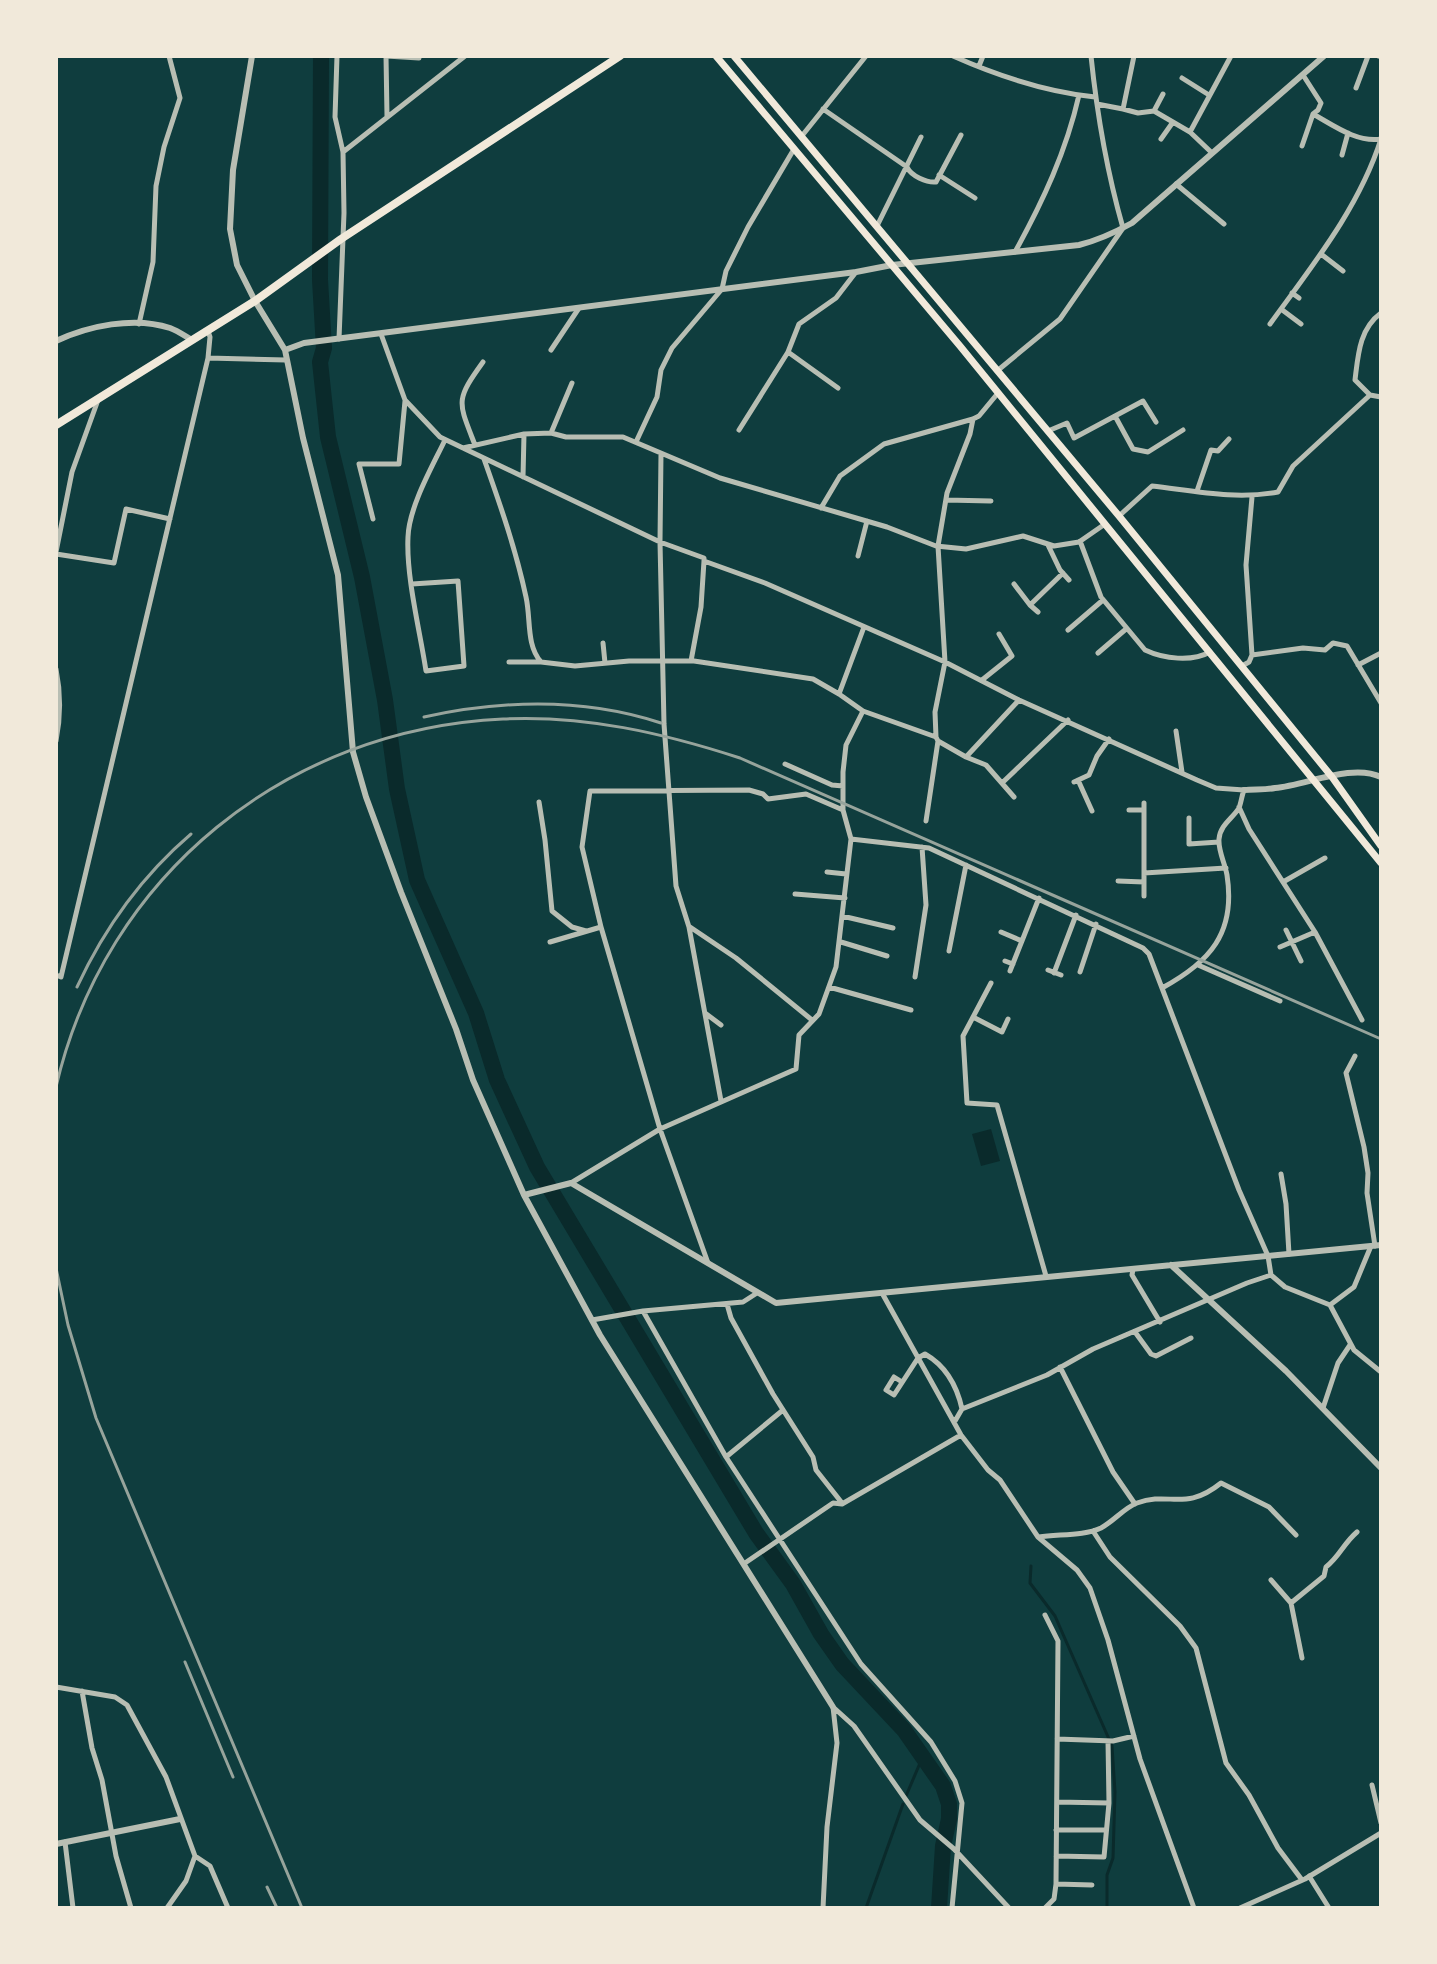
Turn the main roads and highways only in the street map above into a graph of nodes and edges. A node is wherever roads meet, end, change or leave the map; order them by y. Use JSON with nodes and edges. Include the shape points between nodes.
{"nodes":[{"id":1,"x":620,"y":56,"type":"edge"},
{"id":2,"x":716,"y":56,"type":"edge"},
{"id":3,"x":734,"y":56,"type":"edge"},
{"id":4,"x":56,"y":425,"type":"edge"},
{"id":5,"x":1381,"y":846,"type":"edge"},
{"id":6,"x":1381,"y":863,"type":"edge"}],
"edges":[{"from":1,"to":4,"type":"main road","via":[[255,301]]},
{"from":2,"to":6,"type":"main road"},
{"from":3,"to":5,"type":"main road","via":[[1119,516],[1332,777]]}]}
